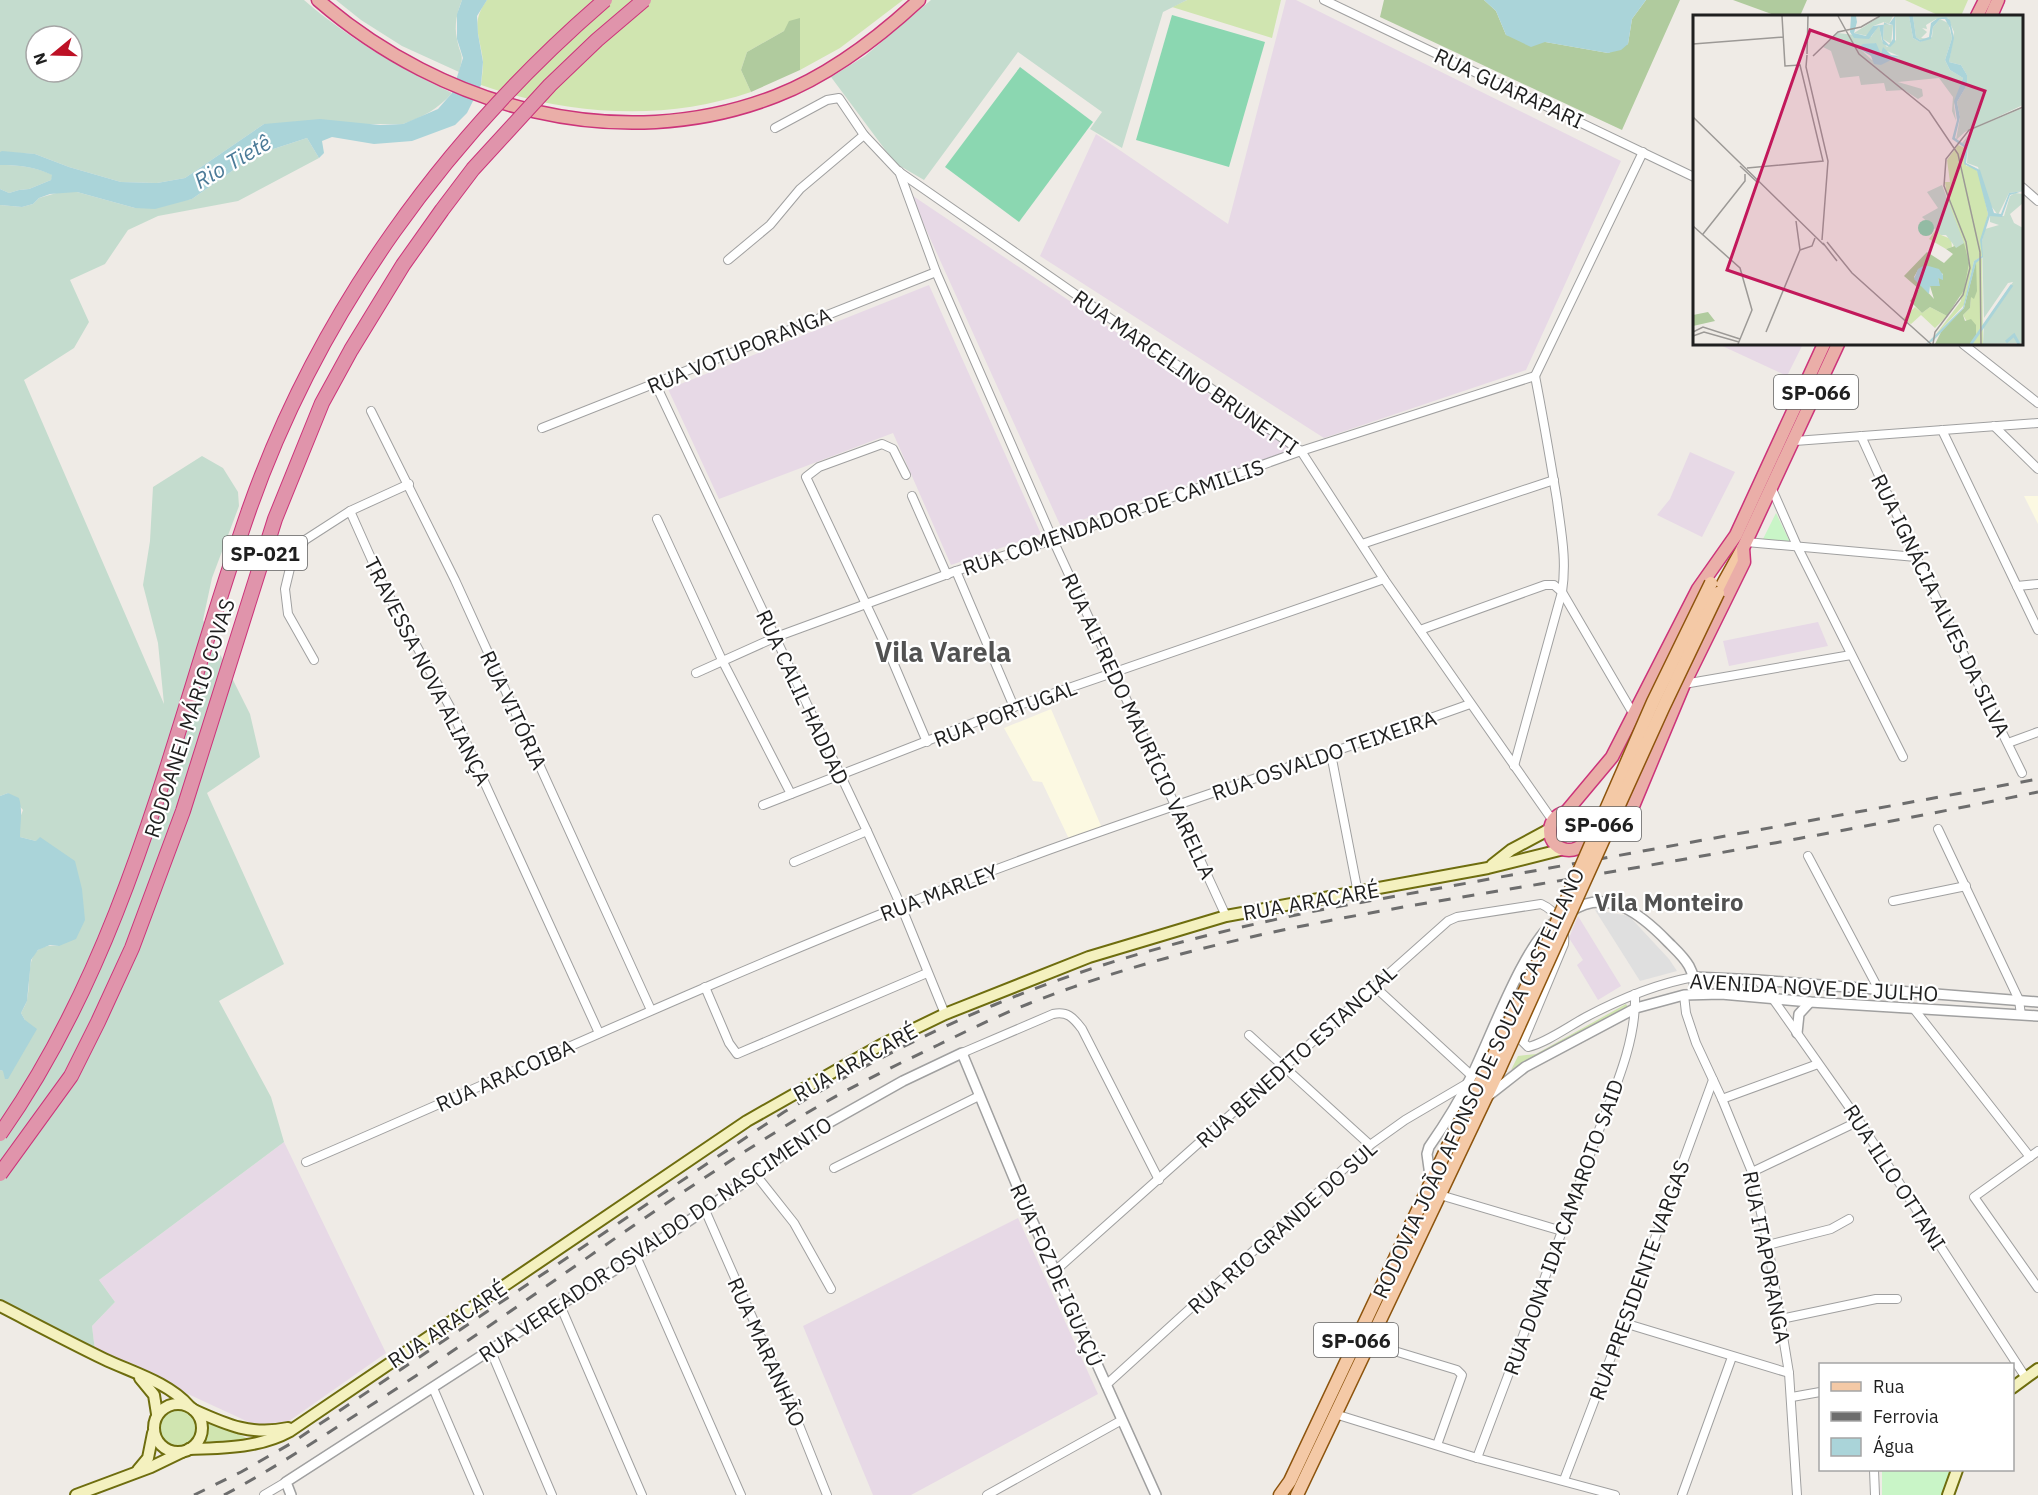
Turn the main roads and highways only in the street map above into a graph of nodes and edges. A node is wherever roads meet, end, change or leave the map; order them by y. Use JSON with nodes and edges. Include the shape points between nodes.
{"nodes":[{"id":1,"x":318,"y":0,"type":"edge"},
{"id":2,"x":605,"y":0,"type":"edge"},
{"id":3,"x":644,"y":0,"type":"edge"},
{"id":4,"x":919,"y":0,"type":"edge"},
{"id":5,"x":1985,"y":0,"type":"edge"},
{"id":6,"x":1998,"y":0,"type":"edge"},
{"id":7,"x":1978,"y":15,"type":"edge"},
{"id":8,"x":1990,"y":15,"type":"edge"},
{"id":9,"x":1824,"y":345,"type":"edge"},
{"id":10,"x":1838,"y":345,"type":"edge"},
{"id":11,"x":1730,"y":545,"type":"junction"},
{"id":12,"x":1745,"y":545,"type":"junction"},
{"id":13,"x":1714,"y":588,"type":"junction"},
{"id":14,"x":1566,"y":812,"type":"junction"},
{"id":15,"x":1551,"y":825,"type":"junction"},
{"id":16,"x":1586,"y":838,"type":"junction"},
{"id":17,"x":1564,"y":849,"type":"junction"},
{"id":18,"x":1488,"y":868,"type":"junction"},
{"id":19,"x":1494,"y":1067,"type":"junction"},
{"id":20,"x":0,"y":1134,"type":"edge"},
{"id":21,"x":0,"y":1174,"type":"edge"},
{"id":22,"x":0,"y":1306,"type":"edge"},
{"id":23,"x":2038,"y":1369,"type":"edge"},
{"id":24,"x":135,"y":1374,"type":"junction"},
{"id":25,"x":2014,"y":1387,"type":"edge"},
{"id":26,"x":191,"y":1408,"type":"junction"},
{"id":27,"x":157,"y":1414,"type":"junction"},
{"id":28,"x":297,"y":1425,"type":"junction"},
{"id":29,"x":153,"y":1430,"type":"junction"},
{"id":30,"x":186,"y":1451,"type":"junction"},
{"id":31,"x":1957,"y":1471,"type":"edge"},
{"id":32,"x":136,"y":1472,"type":"junction"},
{"id":33,"x":76,"y":1495,"type":"edge"},
{"id":34,"x":1280,"y":1495,"type":"edge"},
{"id":35,"x":1297,"y":1495,"type":"edge"},
{"id":36,"x":1948,"y":1495,"type":"edge"}],
"edges":[{"from":1,"to":4,"type":"highway","via":[[366,38],[470,92],[521,108],[586,121],[641,124],[753,105],[799,86],[870,42]]},
{"from":2,"to":20,"type":"highway","name":"RODOANEL MÁRIO COVAS","number":"SP-021","bridge":true,"via":[[512,87],[433,177],[375,259],[305,377],[249,510],[111,929],[67,1024]]},
{"from":3,"to":21,"type":"highway","name":"RODOANEL MÁRIO COVAS","number":"SP-021","bridge":true,"via":[[550,85],[441,210],[322,403],[275,519],[183,811],[132,948],[71,1076]]},
{"from":5,"to":7,"type":"highway"},
{"from":6,"to":8,"type":"highway"},
{"from":9,"to":11,"type":"highway","name":"RODOVIA JOÃO AFONSO DE SOUZA CASTELLANO","number":"SP-066"},
{"from":10,"to":12,"type":"highway","name":"RODOVIA JOÃO AFONSO DE SOUZA CASTELLANO","number":"SP-066"},
{"from":11,"to":13,"type":"main road","name":"RODOVIA JOÃO AFONSO DE SOUZA CASTELLANO","number":"SP-066"},
{"from":11,"to":14,"type":"highway","via":[[1698,589],[1612,757]]},
{"from":12,"to":13,"type":"main road","name":"RODOVIA JOÃO AFONSO DE SOUZA CASTELLANO","number":"SP-066"},
{"from":12,"to":16,"type":"highway","via":[[1744,562],[1684,684],[1631,810],[1612,829]]},
{"from":13,"to":19,"type":"main road","name":"RODOVIA JOÃO AFONSO DE SOUZA CASTELLANO","number":"SP-066","bridge":true,"via":[[1663,708]]},
{"from":14,"to":15,"type":"highway"},
{"from":14,"to":16,"type":"highway","via":[[1584,819]]},
{"from":15,"to":17,"type":"highway","via":[[1552,840]]},
{"from":15,"to":18,"type":"main road","name":"RUA ARACARÉ"},
{"from":16,"to":17,"type":"highway","via":[[1577,848]]},
{"from":17,"to":18,"type":"main road","name":"RUA ARACARÉ"},
{"from":18,"to":28,"type":"main road","name":"RUA ARACARÉ","via":[[1226,916],[1089,957],[945,1014],[747,1122]]},
{"from":19,"to":34,"type":"main road","name":"RODOVIA JOÃO AFONSO DE SOUZA CASTELLANO","number":"SP-066","via":[[1431,1183]]},
{"from":19,"to":35,"type":"main road","name":"RODOVIA JOÃO AFONSO DE SOUZA CASTELLANO","number":"SP-066","via":[[1486,1097]]},
{"from":22,"to":24,"type":"main road","name":"RUA ARACARÉ"},
{"from":23,"to":25,"type":"main road"},
{"from":24,"to":26,"type":"main road","name":"RUA ARACARÉ","via":[[175,1393]]},
{"from":24,"to":27,"type":"main road","via":[[154,1395]]},
{"from":26,"to":27,"type":"main road","via":[[171,1404]]},
{"from":26,"to":28,"type":"main road","name":"RUA ARACARÉ","via":[[227,1424],[256,1431]]},
{"from":26,"to":30,"type":"main road","via":[[199,1416],[202,1431],[195,1445]]},
{"from":27,"to":29,"type":"main road"},
{"from":28,"to":30,"type":"main road","name":"RUA ARACARÉ","via":[[266,1442]]},
{"from":29,"to":30,"type":"main road","via":[[166,1450]]},
{"from":29,"to":32,"type":"main road","via":[[148,1458]]},
{"from":30,"to":32,"type":"main road"},
{"from":31,"to":36,"type":"main road"},
{"from":32,"to":33,"type":"main road"}]}
